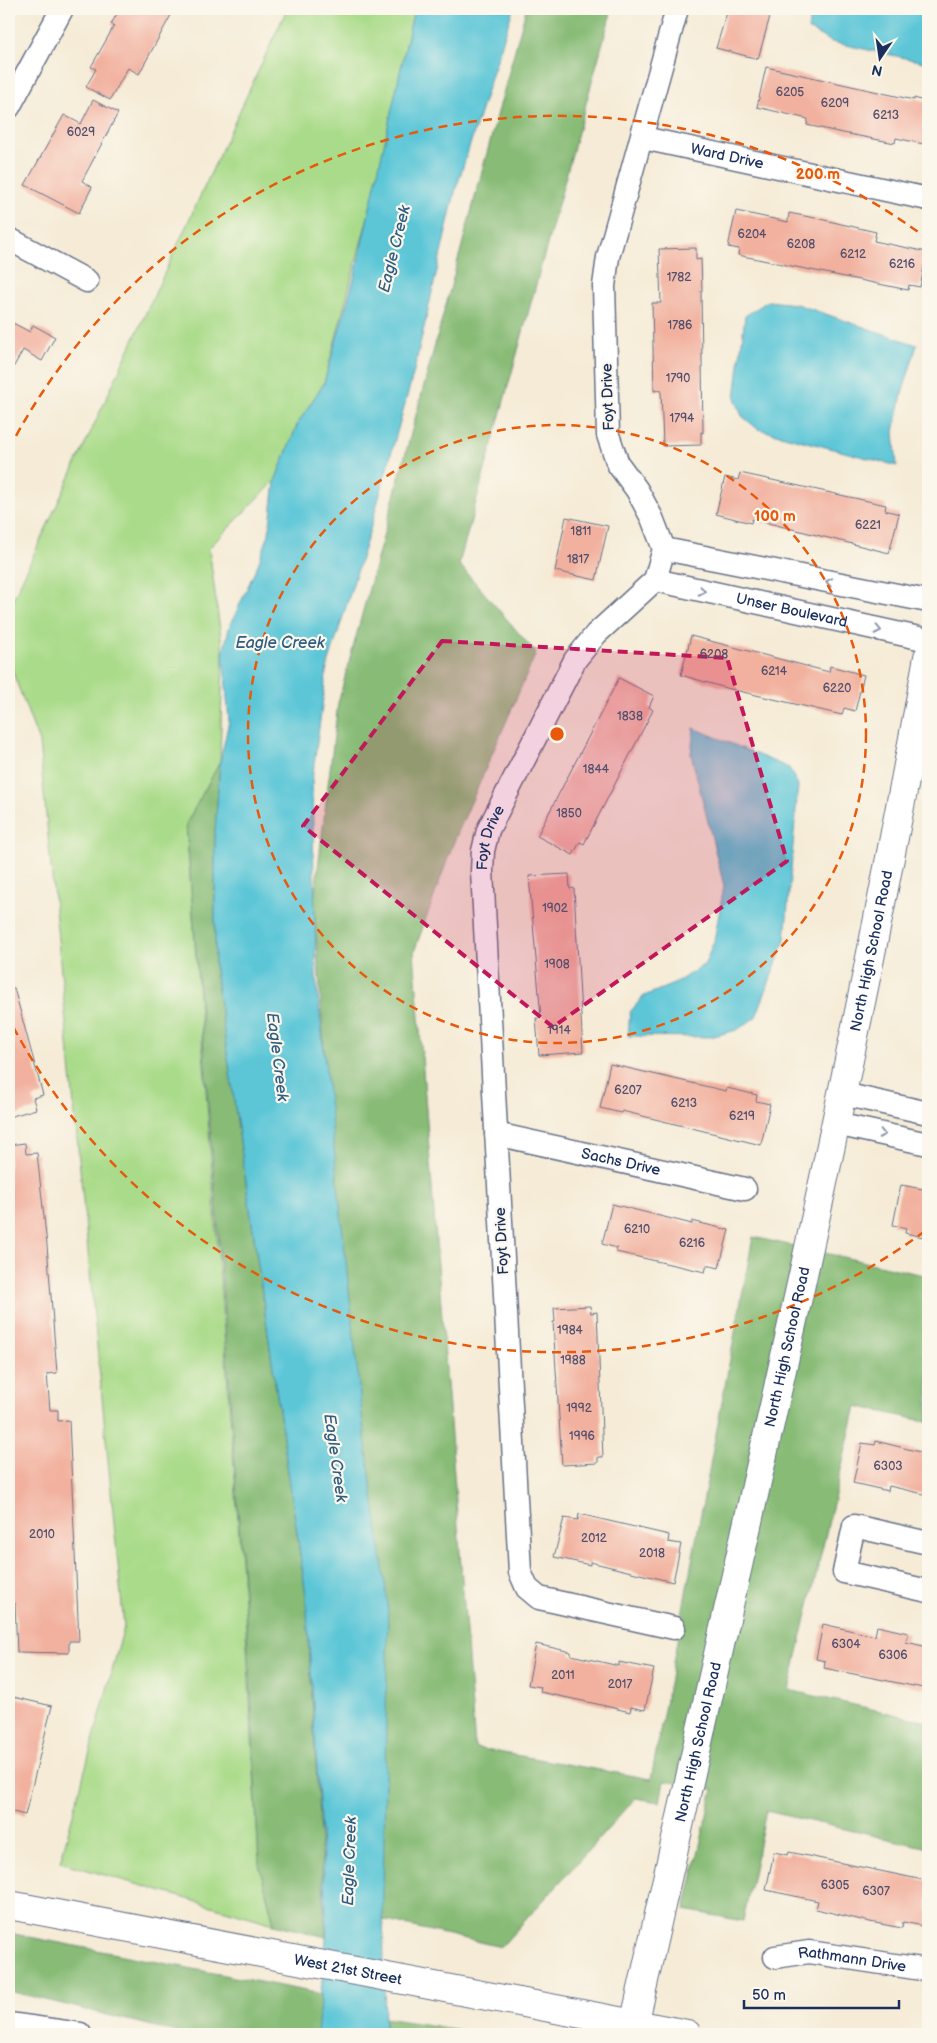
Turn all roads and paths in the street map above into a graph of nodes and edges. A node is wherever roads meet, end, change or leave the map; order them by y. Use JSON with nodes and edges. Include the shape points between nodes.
{"nodes":[{"id":1,"x":62,"y":9,"type":"edge"},
{"id":2,"x":677,"y":9,"type":"edge"},
{"id":3,"x":9,"y":108,"type":"edge"},
{"id":4,"x":643,"y":138,"type":"junction"},
{"id":5,"x":928,"y":199,"type":"edge"},
{"id":6,"x":9,"y":239,"type":"edge"},
{"id":7,"x":87,"y":281,"type":"dead end"},
{"id":8,"x":664,"y":549,"type":"junction"},
{"id":9,"x":655,"y":580,"type":"junction"},
{"id":10,"x":928,"y":601,"type":"edge"},
{"id":11,"x":928,"y":640,"type":"edge"},
{"id":12,"x":928,"y":657,"type":"edge"},
{"id":13,"x":843,"y":1094,"type":"junction"},
{"id":14,"x":928,"y":1113,"type":"edge"},
{"id":15,"x":836,"y":1124,"type":"junction"},
{"id":16,"x":496,"y":1134,"type":"junction"},
{"id":17,"x":928,"y":1144,"type":"edge"},
{"id":18,"x":745,"y":1189,"type":"dead end"},
{"id":19,"x":928,"y":1543,"type":"edge"},
{"id":20,"x":928,"y":1591,"type":"edge"},
{"id":21,"x":674,"y":1628,"type":"dead end"},
{"id":22,"x":9,"y":1905,"type":"edge"},
{"id":23,"x":775,"y":1957,"type":"dead end"},
{"id":24,"x":928,"y":1970,"type":"edge"},
{"id":25,"x":9,"y":2024,"type":"edge"},
{"id":26,"x":632,"y":2030,"type":"edge"},
{"id":27,"x":80,"y":2034,"type":"edge"},
{"id":28,"x":687,"y":2034,"type":"edge"}],
"edges":[{"from":1,"to":3,"type":"street"},
{"from":2,"to":4,"type":"street","name":"Foyt Drive"},
{"from":4,"to":5,"type":"street","name":"Ward Drive"},
{"from":4,"to":8,"type":"street","name":"Foyt Drive","via":[[605,272],[608,435],[618,464],[637,490]]},
{"from":6,"to":7,"type":"street"},
{"from":8,"to":9,"type":"street"},
{"from":10,"to":8,"type":"street","one_way":true},
{"from":9,"to":11,"type":"street","name":"Unser Boulevard","one_way":true},
{"from":9,"to":16,"type":"street","name":"Foyt Drive","via":[[596,634],[575,660],[494,817],[484,844],[482,871]]},
{"from":12,"to":13,"type":"street","name":"North High School Road","via":[[896,837]]},
{"from":13,"to":14,"type":"street"},
{"from":13,"to":15,"type":"street","name":"North High School Road"},
{"from":15,"to":17,"type":"street","one_way":true},
{"from":15,"to":26,"type":"street","name":"North High School Road"},
{"from":16,"to":18,"type":"street","name":"Sachs Drive"},
{"from":16,"to":21,"type":"street","name":"Foyt Drive","via":[[520,1572],[527,1588],[539,1598]]},
{"from":19,"to":20,"type":"street","via":[[854,1526],[844,1572]]},
{"from":22,"to":26,"type":"street","name":"West 21st Street","via":[[470,1994]]},
{"from":23,"to":24,"type":"street","name":"Rathmann Drive","via":[[809,1952]]},
{"from":25,"to":27,"type":"street"},
{"from":26,"to":28,"type":"street","name":"West 21st Street"}]}
